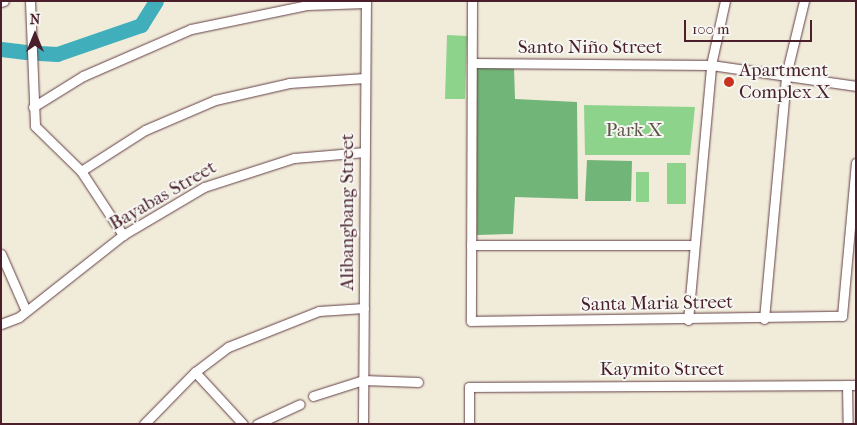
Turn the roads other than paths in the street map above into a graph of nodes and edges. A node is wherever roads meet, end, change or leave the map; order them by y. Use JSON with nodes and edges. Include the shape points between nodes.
{"nodes":[{"id":1,"x":30,"y":1,"type":"edge"},
{"id":2,"x":472,"y":1,"type":"edge"},
{"id":3,"x":725,"y":1,"type":"edge"},
{"id":4,"x":804,"y":1,"type":"edge"},
{"id":5,"x":366,"y":2,"type":"edge"},
{"id":6,"x":472,"y":63,"type":"junction"},
{"id":7,"x":711,"y":65,"type":"junction"},
{"id":8,"x":786,"y":74,"type":"junction"},
{"id":9,"x":366,"y":78,"type":"junction"},
{"id":10,"x":856,"y":86,"type":"edge"},
{"id":11,"x":32,"y":107,"type":"junction"},
{"id":12,"x":365,"y":152,"type":"junction"},
{"id":13,"x":856,"y":163,"type":"edge"},
{"id":14,"x":81,"y":170,"type":"junction"},
{"id":15,"x":123,"y":235,"type":"junction"},
{"id":16,"x":471,"y":245,"type":"junction"},
{"id":17,"x":692,"y":245,"type":"junction"},
{"id":18,"x":1,"y":254,"type":"edge"},
{"id":19,"x":364,"y":308,"type":"junction"},
{"id":20,"x":26,"y":312,"type":"junction"},
{"id":21,"x":764,"y":319,"type":"junction"},
{"id":22,"x":688,"y":320,"type":"junction"},
{"id":23,"x":1,"y":324,"type":"edge"},
{"id":24,"x":195,"y":372,"type":"junction"},
{"id":25,"x":363,"y":380,"type":"junction"},
{"id":26,"x":418,"y":382,"type":"dead end"},
{"id":27,"x":852,"y":385,"type":"edge"},
{"id":28,"x":313,"y":396,"type":"dead end"},
{"id":29,"x":300,"y":404,"type":"dead end"},
{"id":30,"x":144,"y":424,"type":"edge"},
{"id":31,"x":242,"y":424,"type":"edge"},
{"id":32,"x":257,"y":424,"type":"edge"},
{"id":33,"x":363,"y":424,"type":"edge"},
{"id":34,"x":469,"y":424,"type":"edge"},
{"id":35,"x":848,"y":424,"type":"edge"}],
"edges":[{"from":1,"to":11,"type":"street"},
{"from":2,"to":6,"type":"street"},
{"from":3,"to":7,"type":"street"},
{"from":4,"to":8,"type":"street"},
{"from":5,"to":9,"type":"street","name":"Alibangbang Street"},
{"from":5,"to":11,"type":"street","via":[[307,5],[191,29],[83,76]]},
{"from":6,"to":7,"type":"street","name":"Santo Niño Street"},
{"from":6,"to":16,"type":"street"},
{"from":7,"to":8,"type":"street","name":"Santo Niño Street"},
{"from":7,"to":17,"type":"street"},
{"from":8,"to":10,"type":"street","name":"Santo Niño Street"},
{"from":8,"to":21,"type":"street"},
{"from":9,"to":12,"type":"street","name":"Alibangbang Street"},
{"from":9,"to":14,"type":"street","via":[[289,83],[215,100],[145,130]]},
{"from":11,"to":14,"type":"street","via":[[35,126]]},
{"from":12,"to":15,"type":"street","name":"Bayabas Street","via":[[294,158],[248,169],[204,187]]},
{"from":12,"to":19,"type":"street","name":"Alibangbang Street"},
{"from":13,"to":21,"type":"street","name":"Santa Maria Street","via":[[842,316]]},
{"from":14,"to":15,"type":"street"},
{"from":15,"to":20,"type":"street","name":"Bayabas Street"},
{"from":16,"to":17,"type":"street"},
{"from":16,"to":22,"type":"street","name":"Santa Maria Street","via":[[471,322]]},
{"from":17,"to":22,"type":"street"},
{"from":18,"to":20,"type":"street"},
{"from":19,"to":24,"type":"street","via":[[319,312],[271,328],[228,347]]},
{"from":19,"to":25,"type":"street","name":"Alibangbang Street"},
{"from":20,"to":23,"type":"street","name":"Bayabas Street"},
{"from":21,"to":22,"type":"street","name":"Santa Maria Street"},
{"from":24,"to":30,"type":"street"},
{"from":24,"to":31,"type":"street"},
{"from":25,"to":26,"type":"street"},
{"from":25,"to":28,"type":"street"},
{"from":25,"to":33,"type":"street","name":"Alibangbang Street"},
{"from":27,"to":34,"type":"street","name":"Kaymito Street","via":[[469,387]]},
{"from":27,"to":35,"type":"street"},
{"from":29,"to":32,"type":"street"}]}
